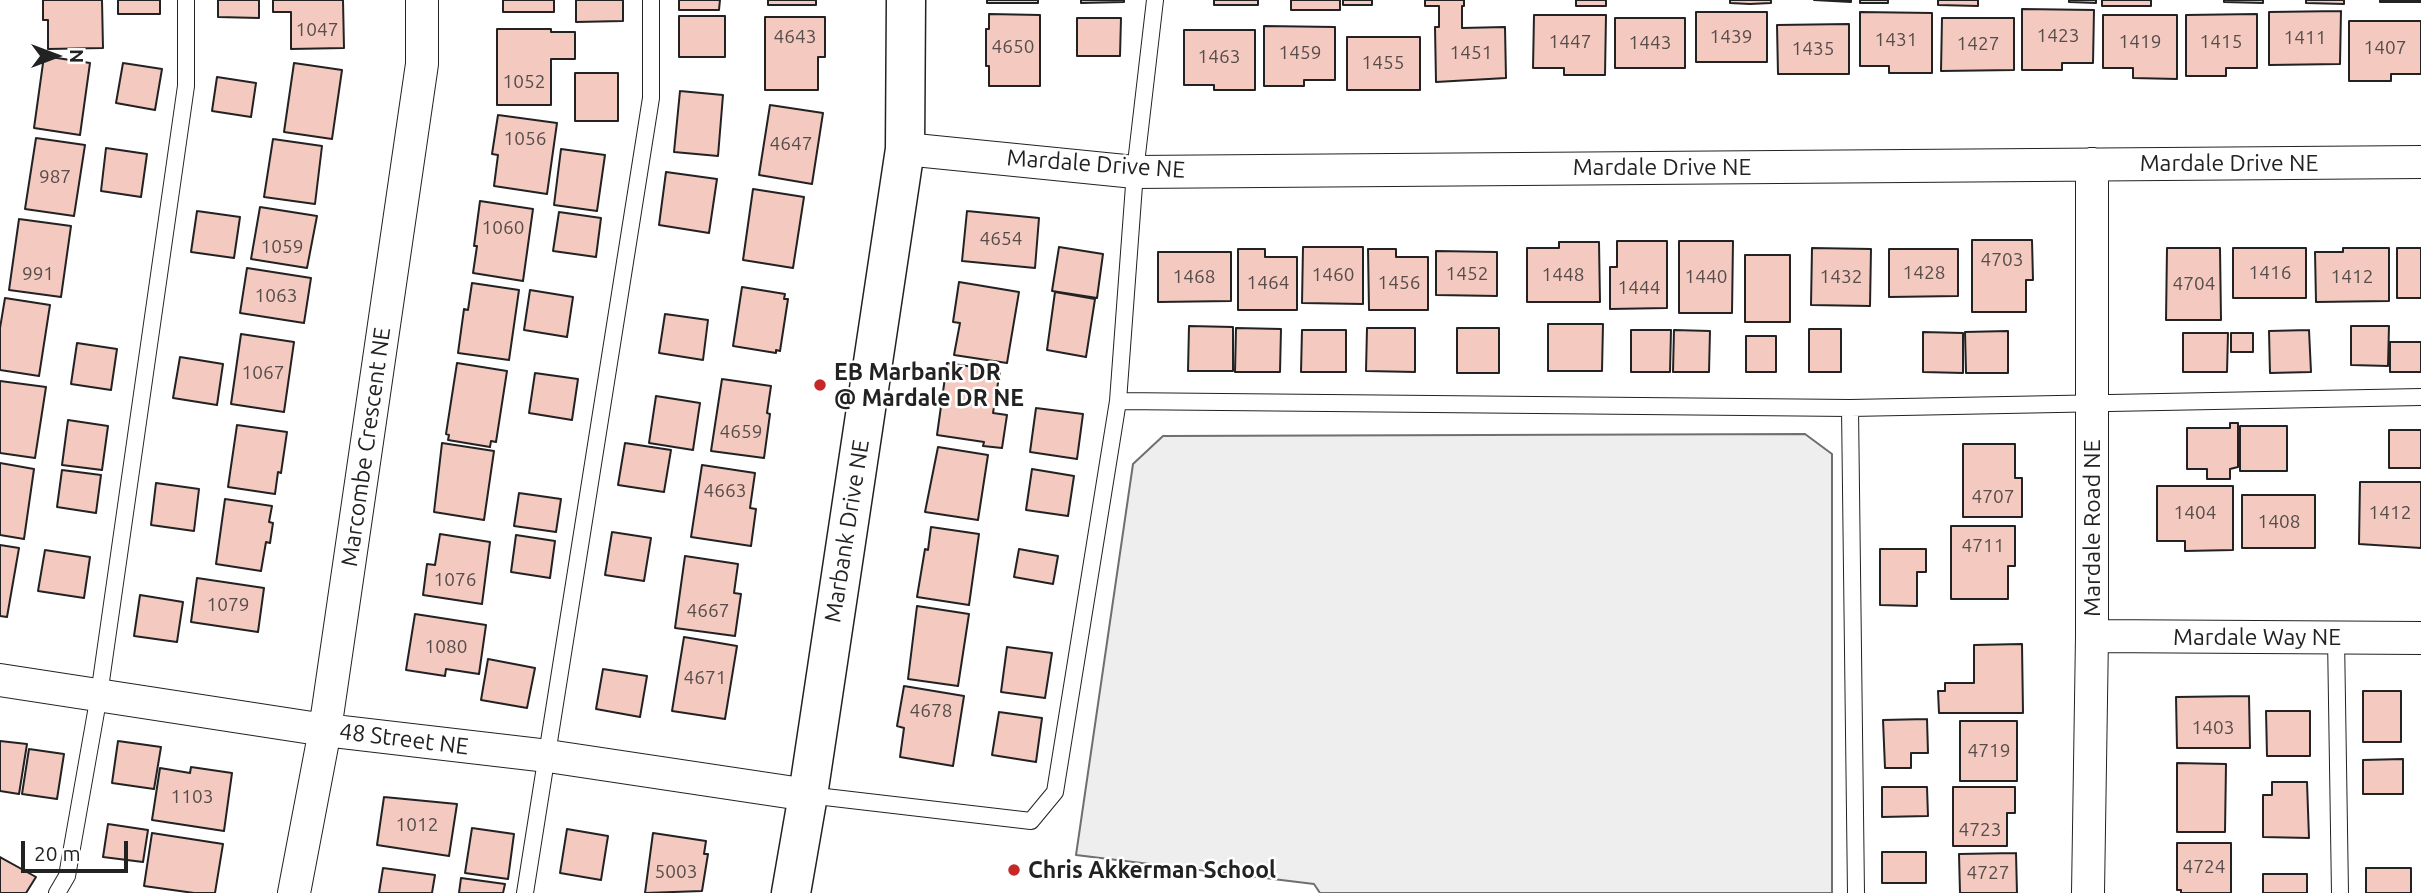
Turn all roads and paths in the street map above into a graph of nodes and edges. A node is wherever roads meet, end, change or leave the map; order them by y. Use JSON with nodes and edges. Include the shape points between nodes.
{"nodes":[{"id":1,"x":186,"y":0,"type":"edge"},
{"id":2,"x":422,"y":0,"type":"edge"},
{"id":3,"x":650,"y":0,"type":"edge"},
{"id":4,"x":906,"y":0,"type":"edge"},
{"id":5,"x":1155,"y":0,"type":"edge"},
{"id":6,"x":905,"y":149,"type":"junction"},
{"id":7,"x":2421,"y":162,"type":"edge"},
{"id":8,"x":2092,"y":164,"type":"junction"},
{"id":9,"x":1135,"y":172,"type":"junction"},
{"id":10,"x":2421,"y":397,"type":"edge"},
{"id":11,"x":1118,"y":401,"type":"junction"},
{"id":12,"x":2092,"y":403,"type":"junction"},
{"id":13,"x":1850,"y":408,"type":"junction"},
{"id":14,"x":2092,"y":636,"type":"junction"},
{"id":15,"x":2336,"y":637,"type":"junction"},
{"id":16,"x":2421,"y":638,"type":"edge"},
{"id":17,"x":0,"y":680,"type":"edge"},
{"id":18,"x":99,"y":695,"type":"junction"},
{"id":19,"x":325,"y":730,"type":"junction"},
{"id":20,"x":548,"y":756,"type":"junction"},
{"id":21,"x":808,"y":795,"type":"junction"},
{"id":22,"x":57,"y":893,"type":"edge"},
{"id":23,"x":295,"y":893,"type":"edge"},
{"id":24,"x":525,"y":893,"type":"edge"},
{"id":25,"x":790,"y":893,"type":"edge"},
{"id":26,"x":1856,"y":893,"type":"edge"},
{"id":27,"x":2088,"y":893,"type":"edge"},
{"id":28,"x":2340,"y":893,"type":"edge"}],
"edges":[{"from":1,"to":18,"type":"lane","via":[[186,86]]},
{"from":2,"to":19,"type":"street","name":"Marcombe Crescent NE","via":[[422,64]]},
{"from":3,"to":20,"type":"lane","via":[[651,98]]},
{"from":4,"to":6,"type":"street","name":"Marbank Drive NE"},
{"from":5,"to":9,"type":"lane"},
{"from":6,"to":9,"type":"street","name":"Mardale Drive NE"},
{"from":6,"to":21,"type":"street","name":"Marbank Drive NE"},
{"from":7,"to":8,"type":"street","name":"Mardale Drive NE"},
{"from":8,"to":9,"type":"street","name":"Mardale Drive NE"},
{"from":8,"to":12,"type":"street","name":"Mardale Road NE"},
{"from":9,"to":11,"type":"lane"},
{"from":10,"to":12,"type":"lane"},
{"from":11,"to":13,"type":"lane"},
{"from":11,"to":21,"type":"lane","via":[[1055,792],[1031,821]]},
{"from":12,"to":13,"type":"lane"},
{"from":12,"to":14,"type":"street","name":"Mardale Road NE"},
{"from":13,"to":26,"type":"lane"},
{"from":14,"to":15,"type":"street","name":"Mardale Way NE"},
{"from":14,"to":27,"type":"street","name":"Mardale Road NE"},
{"from":15,"to":16,"type":"street","name":"Mardale Way NE"},
{"from":15,"to":28,"type":"lane"},
{"from":17,"to":18,"type":"street","name":"48 Street NE"},
{"from":18,"to":19,"type":"street","name":"48 Street NE"},
{"from":18,"to":22,"type":"lane","via":[[67,876]]},
{"from":19,"to":20,"type":"street","name":"48 Street NE"},
{"from":19,"to":23,"type":"street","name":"Marcombe Crescent NE"},
{"from":20,"to":21,"type":"street","name":"48 Street NE"},
{"from":20,"to":24,"type":"lane"},
{"from":21,"to":25,"type":"street","name":"Marbank Drive NE"}]}
